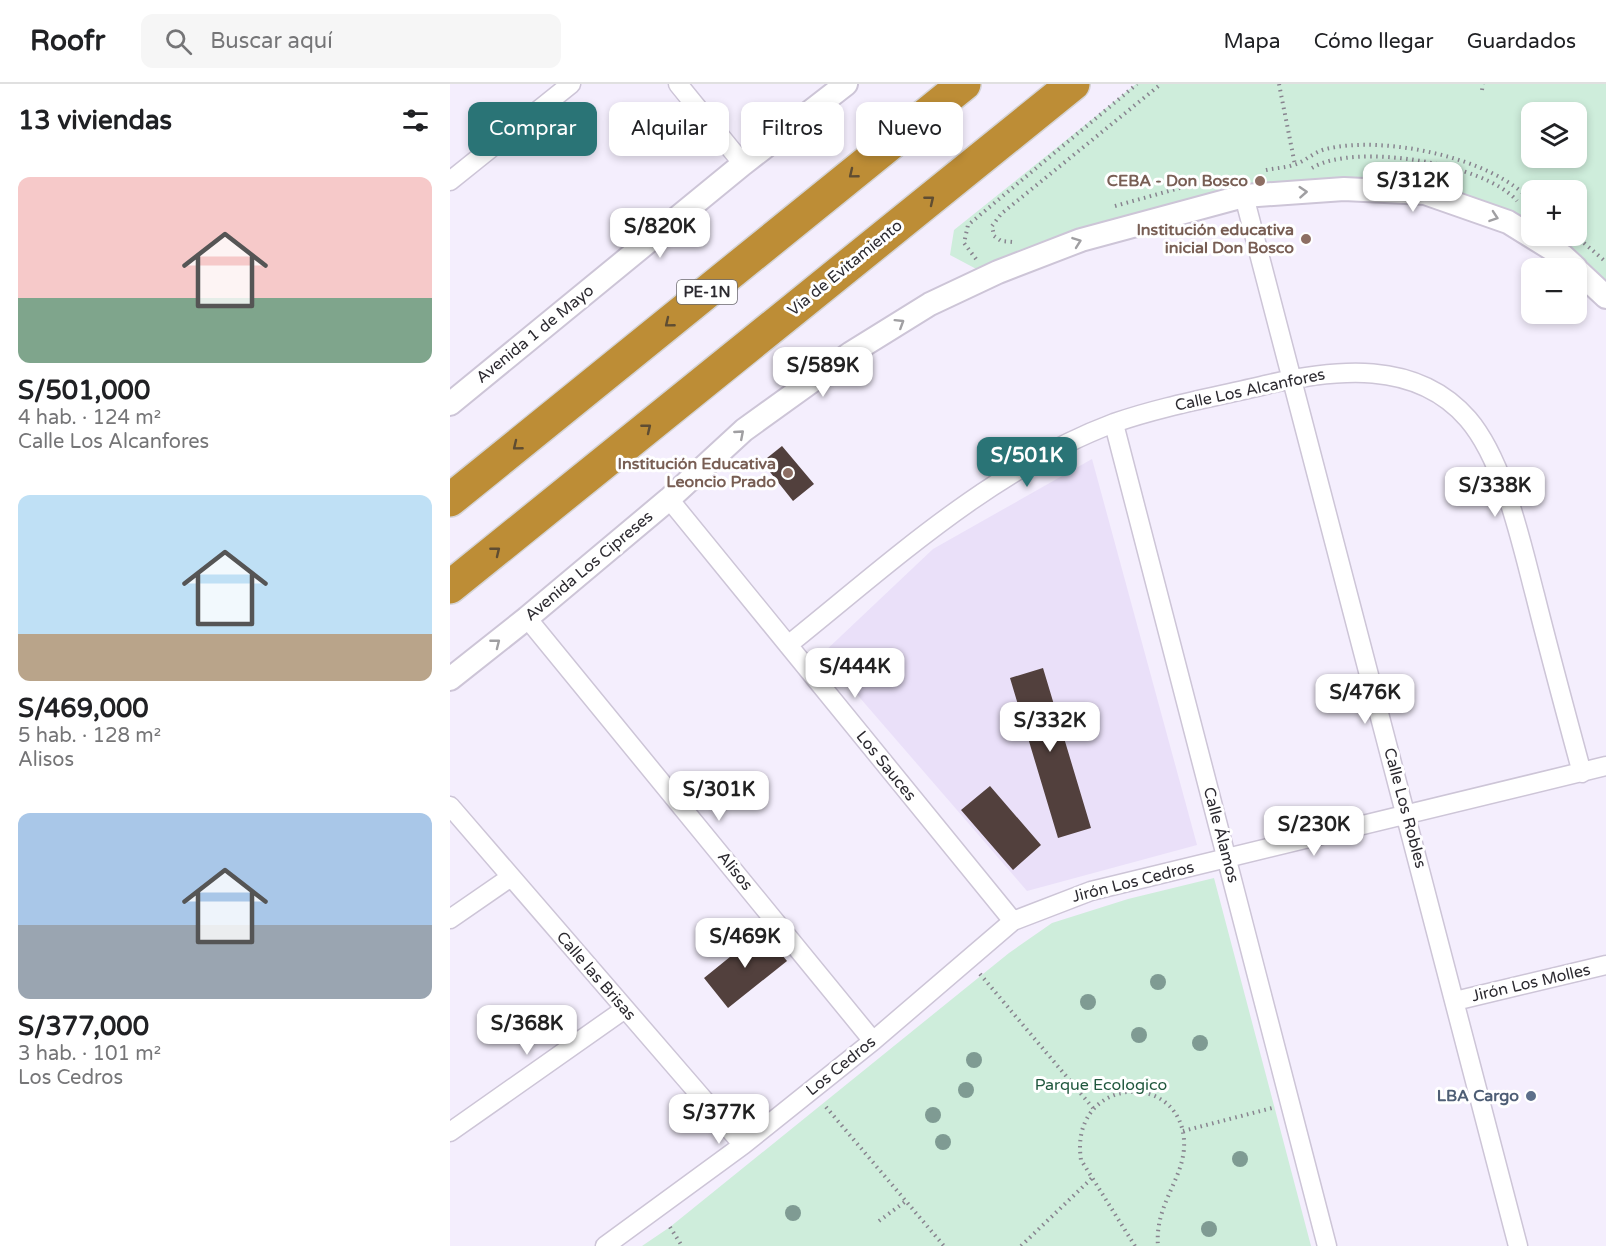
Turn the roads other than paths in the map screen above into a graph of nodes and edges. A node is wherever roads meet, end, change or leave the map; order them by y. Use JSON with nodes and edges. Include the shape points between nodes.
{"nodes":[{"id":1,"x":571,"y":84,"type":"edge"},
{"id":2,"x":678,"y":84,"type":"edge"},
{"id":3,"x":846,"y":84,"type":"edge"},
{"id":4,"x":964,"y":84,"type":"edge"},
{"id":5,"x":1073,"y":84,"type":"edge"},
{"id":6,"x":743,"y":164,"type":"junction"},
{"id":7,"x":450,"y":181,"type":"edge"},
{"id":8,"x":1244,"y":196,"type":"junction"},
{"id":9,"x":1565,"y":258,"type":"edge"},
{"id":10,"x":1587,"y":279,"type":"edge"},
{"id":11,"x":1606,"y":297,"type":"edge"},
{"id":12,"x":1292,"y":379,"type":"junction"},
{"id":13,"x":450,"y":404,"type":"edge"},
{"id":14,"x":1114,"y":424,"type":"junction"},
{"id":15,"x":669,"y":499,"type":"junction"},
{"id":16,"x":450,"y":500,"type":"edge"},
{"id":17,"x":450,"y":587,"type":"edge"},
{"id":18,"x":527,"y":618,"type":"junction"},
{"id":19,"x":788,"y":645,"type":"junction"},
{"id":20,"x":450,"y":679,"type":"edge"},
{"id":21,"x":1606,"y":766,"type":"edge"},
{"id":22,"x":1582,"y":773,"type":"junction"},
{"id":23,"x":450,"y":806,"type":"edge"},
{"id":24,"x":1408,"y":816,"type":"junction"},
{"id":25,"x":1227,"y":859,"type":"junction"},
{"id":26,"x":511,"y":877,"type":"junction"},
{"id":27,"x":450,"y":919,"type":"edge"},
{"id":28,"x":1013,"y":921,"type":"junction"},
{"id":29,"x":1606,"y":965,"type":"edge"},
{"id":30,"x":1455,"y":1001,"type":"junction"},
{"id":31,"x":625,"y":1009,"type":"junction"},
{"id":32,"x":873,"y":1041,"type":"junction"},
{"id":33,"x":450,"y":1132,"type":"edge"},
{"id":34,"x":743,"y":1145,"type":"junction"},
{"id":35,"x":605,"y":1246,"type":"edge"},
{"id":36,"x":1327,"y":1246,"type":"edge"},
{"id":37,"x":1518,"y":1246,"type":"edge"}],
"edges":[{"from":1,"to":7,"type":"street"},
{"from":2,"to":6,"type":"street"},
{"from":3,"to":6,"type":"street","name":"Avenida 1 de Mayo"},
{"from":4,"to":16,"type":"highway","number":"PE-1N","one_way":true},
{"from":17,"to":5,"type":"highway","name":"Vía de Evitamiento","one_way":true},
{"from":6,"to":13,"type":"street","name":"Avenida 1 de Mayo"},
{"from":8,"to":9,"type":"street","name":"Avenida Los Cipreses","one_way":true,"via":[[1344,189],[1425,193],[1508,222]]},
{"from":8,"to":12,"type":"street","name":"Calle Los Robles"},
{"from":15,"to":8,"type":"street","name":"Avenida Los Cipreses","one_way":true,"via":[[744,430],[851,353],[930,304],[1081,240]]},
{"from":10,"to":11,"type":"street","name":"Avenida Los Cipreses"},
{"from":12,"to":14,"type":"street","name":"Calle Los Alcanfores"},
{"from":12,"to":22,"type":"street","name":"Calle Los Alcanfores","via":[[1333,372],[1388,374],[1416,382],[1448,401],[1468,419],[1487,446],[1516,523]]},
{"from":12,"to":24,"type":"street","name":"Calle Los Robles"},
{"from":14,"to":19,"type":"street","name":"Calle Los Alcanfores","via":[[1036,462],[974,500]]},
{"from":14,"to":25,"type":"street","name":"Calle Álamos"},
{"from":15,"to":18,"type":"street","name":"Avenida Los Cipreses"},
{"from":15,"to":19,"type":"street","name":"Los Sauces"},
{"from":20,"to":18,"type":"street","name":"Avenida Los Cipreses","one_way":true},
{"from":18,"to":32,"type":"street","name":"Alisos"},
{"from":19,"to":28,"type":"street","name":"Los Sauces"},
{"from":21,"to":22,"type":"street","name":"Jirón Los Cedros"},
{"from":22,"to":24,"type":"street","name":"Jirón Los Cedros"},
{"from":23,"to":26,"type":"street","name":"Calle las Brisas"},
{"from":24,"to":25,"type":"street","name":"Jirón Los Cedros"},
{"from":24,"to":30,"type":"street","name":"Calle Los Robles"},
{"from":25,"to":28,"type":"street","name":"Jirón Los Cedros","via":[[1091,891]]},
{"from":25,"to":36,"type":"street","name":"Calle Álamos"},
{"from":26,"to":27,"type":"street"},
{"from":26,"to":31,"type":"street","name":"Calle las Brisas"},
{"from":28,"to":32,"type":"street","name":"Los Cedros"},
{"from":29,"to":30,"type":"street","name":"Jirón Los Molles"},
{"from":30,"to":37,"type":"street","name":"Calle Los Robles"},
{"from":31,"to":33,"type":"street"},
{"from":31,"to":34,"type":"street","name":"Calle las Brisas"},
{"from":32,"to":34,"type":"street","name":"Los Cedros"},
{"from":34,"to":35,"type":"street","name":"Los Cedros"}]}
